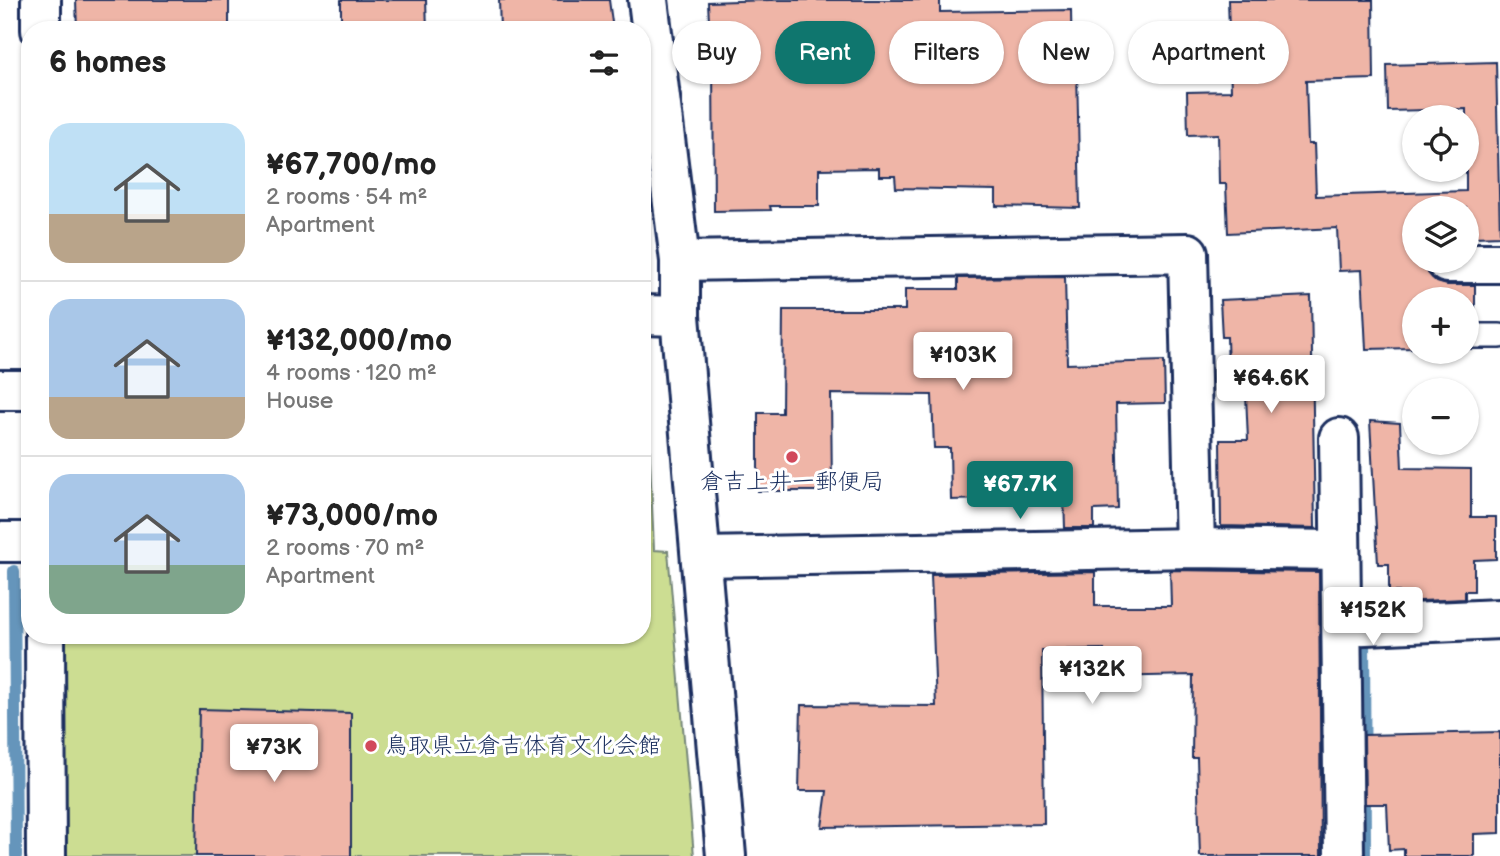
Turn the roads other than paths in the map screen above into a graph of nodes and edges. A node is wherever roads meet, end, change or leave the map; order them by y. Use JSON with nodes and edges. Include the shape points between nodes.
{"nodes":[{"id":1,"x":41,"y":0,"type":"edge"},
{"id":2,"x":648,"y":0,"type":"edge"},
{"id":3,"x":41,"y":21,"type":"edge"},
{"id":4,"x":651,"y":21,"type":"edge"},
{"id":5,"x":651,"y":24,"type":"edge"},
{"id":6,"x":680,"y":261,"type":"junction"},
{"id":7,"x":1479,"y":263,"type":"edge"},
{"id":8,"x":1500,"y":263,"type":"edge"},
{"id":9,"x":651,"y":315,"type":"edge"},
{"id":10,"x":680,"y":316,"type":"junction"},
{"id":11,"x":1500,"y":335,"type":"edge"},
{"id":12,"x":1479,"y":336,"type":"edge"},
{"id":13,"x":0,"y":390,"type":"edge"},
{"id":14,"x":21,"y":390,"type":"edge"},
{"id":15,"x":1339,"y":438,"type":"dead end"},
{"id":16,"x":0,"y":542,"type":"edge"},
{"id":17,"x":21,"y":542,"type":"edge"},
{"id":18,"x":1195,"y":548,"type":"junction"},
{"id":19,"x":1340,"y":550,"type":"junction"},
{"id":20,"x":701,"y":557,"type":"junction"},
{"id":21,"x":1500,"y":619,"type":"edge"},
{"id":22,"x":1343,"y":626,"type":"junction"},
{"id":23,"x":45,"y":644,"type":"edge"},
{"id":24,"x":46,"y":856,"type":"edge"},
{"id":25,"x":726,"y":856,"type":"edge"},
{"id":26,"x":1344,"y":856,"type":"edge"}],
"edges":[{"from":1,"to":3,"type":"street"},
{"from":2,"to":4,"type":"street"},
{"from":5,"to":6,"type":"street"},
{"from":6,"to":10,"type":"street"},
{"from":6,"to":18,"type":"street","via":[[1188,253]]},
{"from":7,"to":8,"type":"street"},
{"from":9,"to":10,"type":"street"},
{"from":10,"to":20,"type":"street"},
{"from":11,"to":12,"type":"lane"},
{"from":13,"to":14,"type":"street"},
{"from":15,"to":19,"type":"street"},
{"from":16,"to":17,"type":"street"},
{"from":18,"to":19,"type":"street"},
{"from":18,"to":20,"type":"street"},
{"from":19,"to":22,"type":"street"},
{"from":20,"to":25,"type":"street"},
{"from":21,"to":22,"type":"street"},
{"from":22,"to":26,"type":"street"},
{"from":23,"to":24,"type":"street"}]}
